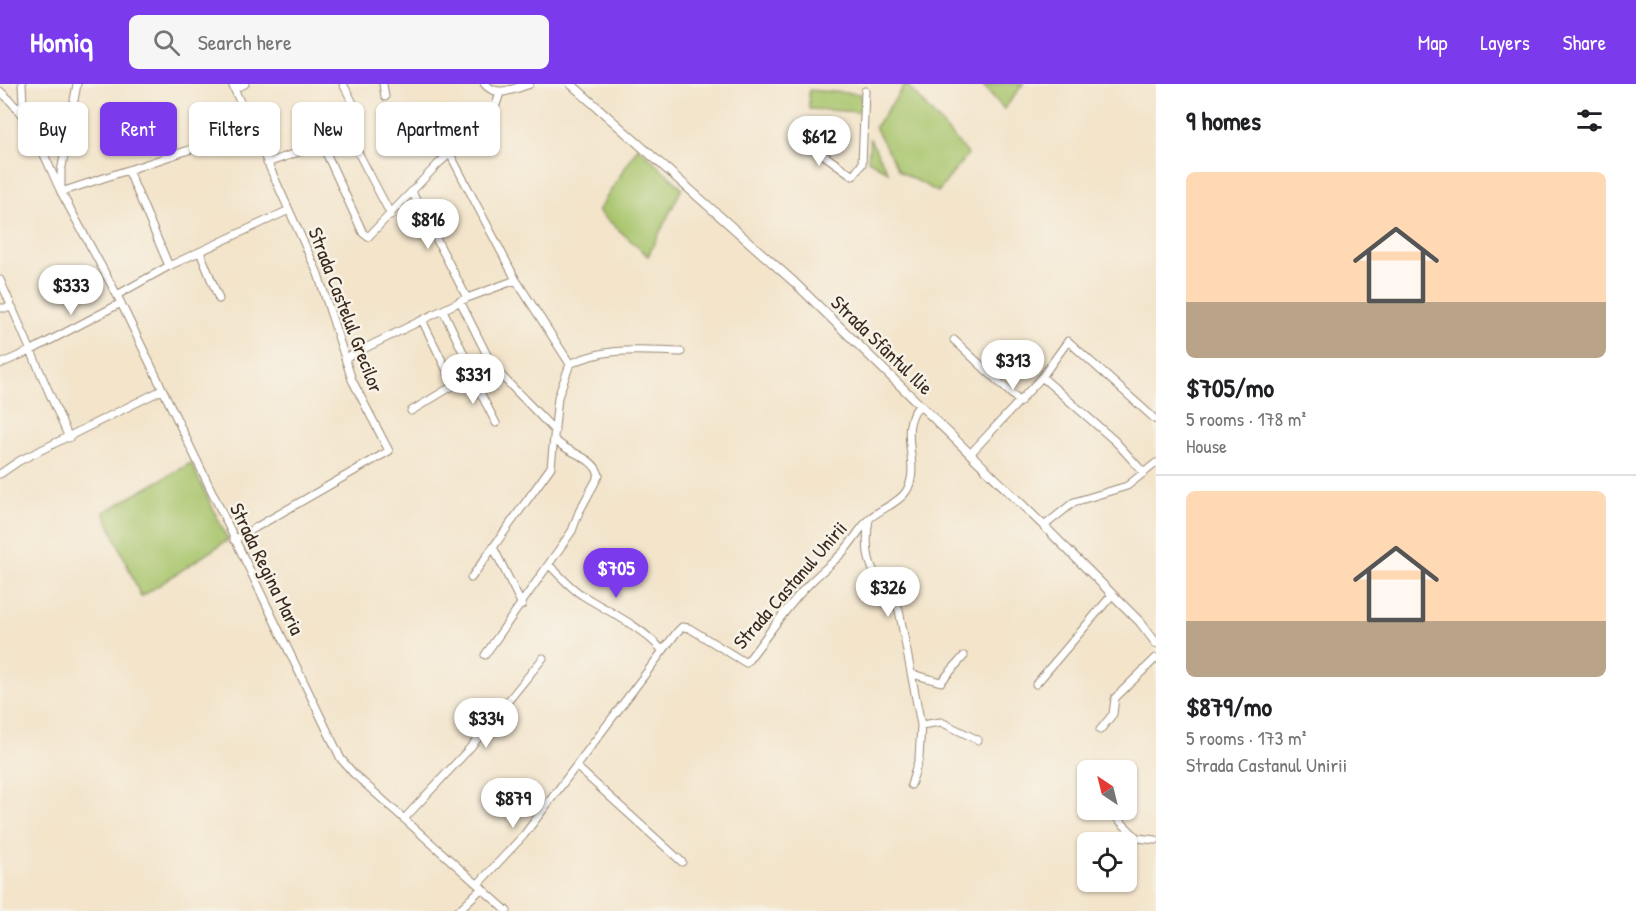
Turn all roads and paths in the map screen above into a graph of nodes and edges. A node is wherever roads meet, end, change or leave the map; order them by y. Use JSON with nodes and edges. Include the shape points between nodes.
{"nodes":[{"id":1,"x":22,"y":84,"type":"edge"},
{"id":2,"x":77,"y":84,"type":"edge"},
{"id":3,"x":245,"y":84,"type":"edge"},
{"id":4,"x":344,"y":84,"type":"edge"},
{"id":5,"x":383,"y":84,"type":"edge"},
{"id":6,"x":484,"y":84,"type":"edge"},
{"id":7,"x":529,"y":84,"type":"edge"},
{"id":8,"x":575,"y":85,"type":"edge"},
{"id":9,"x":233,"y":86,"type":"edge"},
{"id":10,"x":0,"y":91,"type":"edge"},
{"id":11,"x":865,"y":92,"type":"dead end"},
{"id":12,"x":500,"y":93,"type":"junction"},
{"id":13,"x":385,"y":98,"type":"dead end"},
{"id":14,"x":23,"y":102,"type":"edge"},
{"id":15,"x":240,"y":102,"type":"edge"},
{"id":16,"x":353,"y":102,"type":"edge"},
{"id":17,"x":497,"y":102,"type":"edge"},
{"id":18,"x":18,"y":107,"type":"edge"},
{"id":19,"x":800,"y":138,"type":"dead end"},
{"id":20,"x":189,"y":152,"type":"edge"},
{"id":21,"x":43,"y":156,"type":"edge"},
{"id":22,"x":264,"y":156,"type":"edge"},
{"id":23,"x":360,"y":156,"type":"edge"},
{"id":24,"x":447,"y":156,"type":"edge"},
{"id":25,"x":452,"y":156,"type":"edge"},
{"id":26,"x":267,"y":163,"type":"junction"},
{"id":27,"x":129,"y":170,"type":"junction"},
{"id":28,"x":61,"y":192,"type":"junction"},
{"id":29,"x":412,"y":192,"type":"junction"},
{"id":30,"x":289,"y":210,"type":"junction"},
{"id":31,"x":391,"y":215,"type":"junction"},
{"id":32,"x":200,"y":252,"type":"junction"},
{"id":33,"x":169,"y":266,"type":"junction"},
{"id":34,"x":0,"y":280,"type":"edge"},
{"id":35,"x":516,"y":280,"type":"junction"},
{"id":36,"x":117,"y":295,"type":"junction"},
{"id":37,"x":219,"y":299,"type":"dead end"},
{"id":38,"x":463,"y":299,"type":"junction"},
{"id":39,"x":121,"y":303,"type":"junction"},
{"id":40,"x":0,"y":308,"type":"edge"},
{"id":41,"x":12,"y":308,"type":"junction"},
{"id":42,"x":443,"y":310,"type":"junction"},
{"id":43,"x":422,"y":320,"type":"junction"},
{"id":44,"x":954,"y":340,"type":"dead end"},
{"id":45,"x":32,"y":350,"type":"junction"},
{"id":46,"x":681,"y":352,"type":"dead end"},
{"id":47,"x":345,"y":358,"type":"junction"},
{"id":48,"x":0,"y":364,"type":"edge"},
{"id":49,"x":570,"y":364,"type":"junction"},
{"id":50,"x":471,"y":375,"type":"junction"},
{"id":51,"x":1042,"y":377,"type":"junction"},
{"id":52,"x":454,"y":385,"type":"junction"},
{"id":53,"x":162,"y":390,"type":"junction"},
{"id":54,"x":1020,"y":402,"type":"junction"},
{"id":55,"x":920,"y":405,"type":"junction"},
{"id":56,"x":411,"y":411,"type":"dead end"},
{"id":57,"x":1156,"y":420,"type":"edge"},
{"id":58,"x":496,"y":423,"type":"dead end"},
{"id":59,"x":554,"y":435,"type":"junction"},
{"id":60,"x":69,"y":438,"type":"junction"},
{"id":61,"x":971,"y":453,"type":"junction"},
{"id":62,"x":1156,"y":463,"type":"edge"},
{"id":63,"x":1144,"y":473,"type":"junction"},
{"id":64,"x":0,"y":474,"type":"edge"},
{"id":65,"x":869,"y":519,"type":"junction"},
{"id":66,"x":1044,"y":526,"type":"junction"},
{"id":67,"x":234,"y":540,"type":"junction"},
{"id":68,"x":494,"y":549,"type":"junction"},
{"id":69,"x":550,"y":566,"type":"junction"},
{"id":70,"x":471,"y":578,"type":"dead end"},
{"id":71,"x":1112,"y":595,"type":"junction"},
{"id":72,"x":522,"y":605,"type":"junction"},
{"id":73,"x":1156,"y":643,"type":"edge"},
{"id":74,"x":663,"y":651,"type":"junction"},
{"id":75,"x":485,"y":655,"type":"dead end"},
{"id":76,"x":964,"y":656,"type":"dead end"},
{"id":77,"x":543,"y":658,"type":"dead end"},
{"id":78,"x":1156,"y":658,"type":"edge"},
{"id":79,"x":912,"y":674,"type":"junction"},
{"id":80,"x":1036,"y":684,"type":"dead end"},
{"id":81,"x":921,"y":725,"type":"junction"},
{"id":82,"x":1100,"y":730,"type":"dead end"},
{"id":83,"x":978,"y":740,"type":"dead end"},
{"id":84,"x":577,"y":767,"type":"junction"},
{"id":85,"x":912,"y":785,"type":"dead end"},
{"id":86,"x":404,"y":819,"type":"junction"},
{"id":87,"x":1119,"y":820,"type":"edge"},
{"id":88,"x":1156,"y":840,"type":"edge"},
{"id":89,"x":682,"y":862,"type":"dead end"},
{"id":90,"x":480,"y":886,"type":"junction"},
{"id":91,"x":458,"y":911,"type":"edge"},
{"id":92,"x":507,"y":911,"type":"edge"}],
"edges":[{"from":1,"to":14,"type":"street"},
{"from":2,"to":28,"type":"street"},
{"from":3,"to":9,"type":"street"},
{"from":4,"to":16,"type":"street"},
{"from":5,"to":13,"type":"street"},
{"from":6,"to":12,"type":"street"},
{"from":7,"to":12,"type":"street"},
{"from":8,"to":55,"type":"street","name":"Strada Sfântul Ilie","via":[[794,282]]},
{"from":9,"to":15,"type":"street","name":"Strada Castelul Grecilor"},
{"from":10,"to":18,"type":"street"},
{"from":11,"to":19,"type":"street","via":[[862,164],[853,176]]},
{"from":12,"to":17,"type":"street"},
{"from":20,"to":27,"type":"street"},
{"from":21,"to":28,"type":"street","name":"Strada Regina Maria"},
{"from":22,"to":26,"type":"street","name":"Strada Castelul Grecilor"},
{"from":23,"to":31,"type":"street"},
{"from":24,"to":29,"type":"street"},
{"from":25,"to":35,"type":"street"},
{"from":26,"to":30,"type":"street","name":"Strada Castelul Grecilor"},
{"from":26,"to":31,"type":"street","via":[[322,144],[365,236],[373,234]]},
{"from":27,"to":28,"type":"street"},
{"from":27,"to":33,"type":"street"},
{"from":28,"to":36,"type":"street","name":"Strada Regina Maria"},
{"from":29,"to":31,"type":"street"},
{"from":29,"to":38,"type":"street"},
{"from":30,"to":32,"type":"street"},
{"from":30,"to":47,"type":"street","name":"Strada Castelul Grecilor","via":[[318,274]]},
{"from":32,"to":33,"type":"street"},
{"from":32,"to":37,"type":"street"},
{"from":33,"to":36,"type":"street"},
{"from":34,"to":41,"type":"street"},
{"from":35,"to":38,"type":"street"},
{"from":35,"to":49,"type":"street"},
{"from":36,"to":39,"type":"street","name":"Strada Regina Maria"},
{"from":38,"to":42,"type":"street"},
{"from":38,"to":59,"type":"street","via":[[493,367]]},
{"from":39,"to":45,"type":"street"},
{"from":39,"to":53,"type":"street","name":"Strada Regina Maria"},
{"from":40,"to":41,"type":"street"},
{"from":41,"to":45,"type":"street"},
{"from":42,"to":43,"type":"street"},
{"from":42,"to":50,"type":"street"},
{"from":43,"to":47,"type":"street"},
{"from":43,"to":52,"type":"street"},
{"from":44,"to":54,"type":"street"},
{"from":45,"to":48,"type":"street"},
{"from":45,"to":60,"type":"street"},
{"from":46,"to":49,"type":"street","via":[[628,348],[603,351]]},
{"from":47,"to":67,"type":"street","name":"Strada Castelul Grecilor","via":[[352,380],[389,451]]},
{"from":49,"to":59,"type":"street","via":[[558,397]]},
{"from":50,"to":52,"type":"street"},
{"from":50,"to":58,"type":"street"},
{"from":51,"to":54,"type":"street"},
{"from":51,"to":57,"type":"street","via":[[1068,340]]},
{"from":51,"to":63,"type":"street","via":[[1115,441]]},
{"from":52,"to":56,"type":"street"},
{"from":53,"to":60,"type":"street"},
{"from":53,"to":67,"type":"street","name":"Strada Regina Maria"},
{"from":54,"to":61,"type":"street"},
{"from":55,"to":61,"type":"street","name":"Strada Sfântul Ilie"},
{"from":55,"to":65,"type":"street","name":"Strada Castanul Unirii","via":[[910,427],[909,487]]},
{"from":59,"to":68,"type":"street","via":[[551,467]]},
{"from":59,"to":69,"type":"street","via":[[560,446],[591,462],[599,475]]},
{"from":60,"to":64,"type":"street"},
{"from":61,"to":66,"type":"street","name":"Strada Sfântul Ilie"},
{"from":62,"to":63,"type":"street"},
{"from":63,"to":66,"type":"street","via":[[1127,486],[1074,501]]},
{"from":65,"to":74,"type":"street","name":"Strada Castanul Unirii","via":[[842,553],[786,609],[746,663],[686,627],[677,632]]},
{"from":65,"to":79,"type":"street","via":[[868,558],[874,573],[895,598]]},
{"from":66,"to":71,"type":"street","name":"Strada Sfântul Ilie"},
{"from":67,"to":86,"type":"street","name":"Strada Regina Maria","via":[[341,759]]},
{"from":68,"to":70,"type":"street"},
{"from":68,"to":72,"type":"street"},
{"from":69,"to":72,"type":"street"},
{"from":69,"to":74,"type":"street","via":[[581,594],[645,634]]},
{"from":71,"to":73,"type":"street","name":"Strada Sfântul Ilie"},
{"from":71,"to":80,"type":"street"},
{"from":72,"to":75,"type":"street"},
{"from":74,"to":84,"type":"street","name":"Strada Castanul Unirii"},
{"from":76,"to":79,"type":"street","via":[[941,682]]},
{"from":77,"to":86,"type":"street","via":[[470,748]]},
{"from":78,"to":82,"type":"street","via":[[1115,698],[1113,714]]},
{"from":79,"to":81,"type":"street"},
{"from":81,"to":83,"type":"street","via":[[941,722]]},
{"from":81,"to":85,"type":"street"},
{"from":84,"to":89,"type":"street"},
{"from":84,"to":90,"type":"street","name":"Strada Castanul Unirii"},
{"from":86,"to":90,"type":"street","name":"Strada Regina Maria"},
{"from":87,"to":88,"type":"street","via":[[1137,838]]},
{"from":90,"to":91,"type":"street","name":"Strada Castanul Unirii"},
{"from":90,"to":92,"type":"street","name":"Strada Regina Maria"}]}
